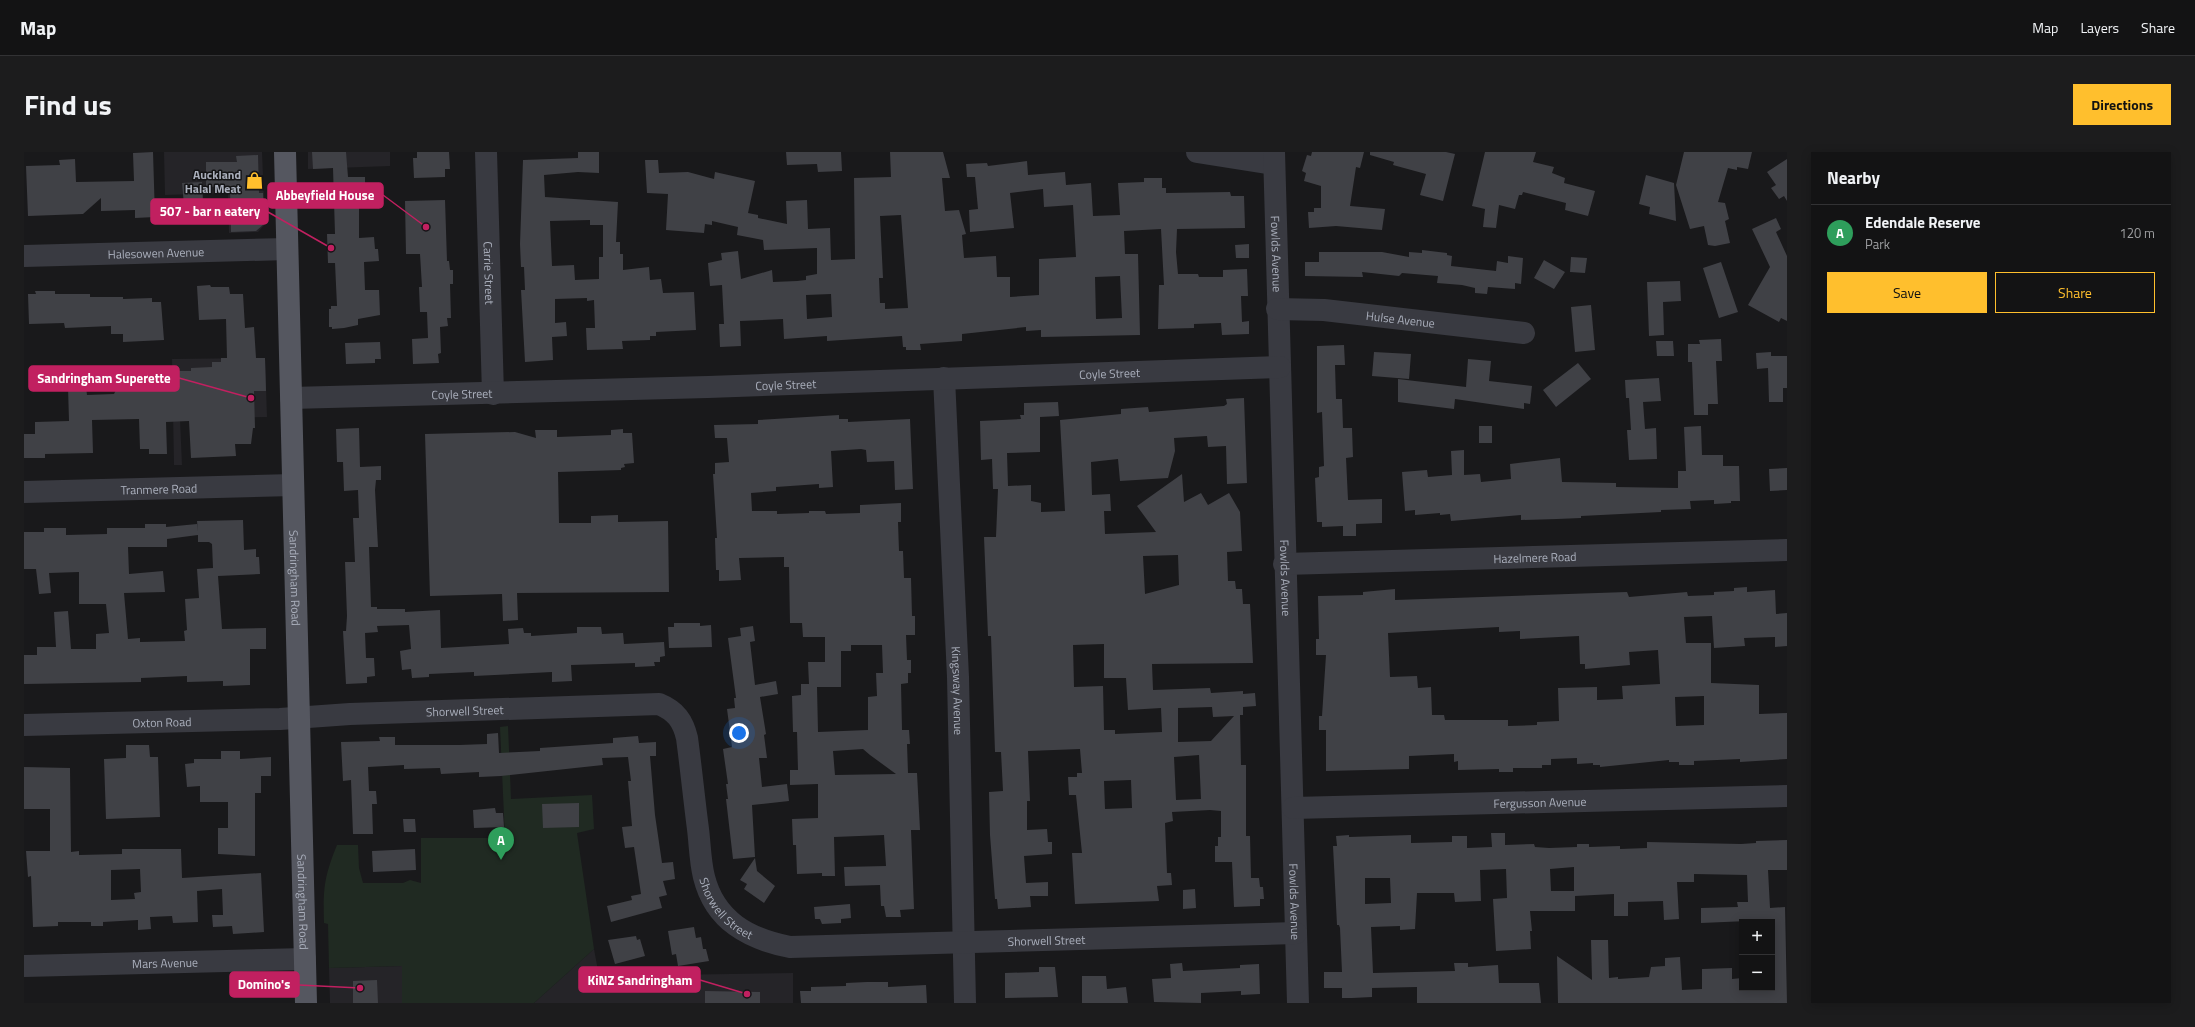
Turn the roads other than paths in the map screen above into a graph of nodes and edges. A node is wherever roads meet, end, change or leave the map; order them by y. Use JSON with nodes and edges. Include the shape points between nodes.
{"nodes":[{"id":1,"x":284,"y":152,"type":"edge"},
{"id":2,"x":486,"y":152,"type":"edge"},
{"id":3,"x":1197,"y":152,"type":"edge"},
{"id":4,"x":1274,"y":158,"type":"edge"},
{"id":5,"x":287,"y":249,"type":"junction"},
{"id":6,"x":24,"y":256,"type":"edge"},
{"id":7,"x":1277,"y":309,"type":"junction"},
{"id":8,"x":1524,"y":333,"type":"dead end"},
{"id":9,"x":1280,"y":368,"type":"junction"},
{"id":10,"x":944,"y":378,"type":"junction"},
{"id":11,"x":493,"y":394,"type":"junction"},
{"id":12,"x":291,"y":398,"type":"junction"},
{"id":13,"x":293,"y":485,"type":"junction"},
{"id":14,"x":24,"y":492,"type":"edge"},
{"id":15,"x":1787,"y":550,"type":"edge"},
{"id":16,"x":1284,"y":564,"type":"junction"},
{"id":17,"x":299,"y":717,"type":"junction"},
{"id":18,"x":24,"y":725,"type":"edge"},
{"id":19,"x":1787,"y":796,"type":"edge"},
{"id":20,"x":1293,"y":808,"type":"junction"},
{"id":21,"x":1296,"y":933,"type":"junction"},
{"id":22,"x":963,"y":943,"type":"junction"},
{"id":23,"x":305,"y":959,"type":"junction"},
{"id":24,"x":24,"y":966,"type":"edge"},
{"id":25,"x":306,"y":1003,"type":"edge"},
{"id":26,"x":965,"y":1003,"type":"edge"},
{"id":27,"x":1298,"y":1003,"type":"edge"}],
"edges":[{"from":1,"to":5,"type":"main road","name":"Sandringham Road"},
{"from":2,"to":11,"type":"street","name":"Carrie Street"},
{"from":3,"to":4,"type":"street"},
{"from":4,"to":7,"type":"street","name":"Fowlds Avenue"},
{"from":5,"to":6,"type":"street","name":"Halesowen Avenue"},
{"from":5,"to":12,"type":"main road","name":"Sandringham Road"},
{"from":7,"to":8,"type":"street","name":"Hulse Avenue","via":[[1324,310]]},
{"from":7,"to":9,"type":"street","name":"Fowlds Avenue"},
{"from":9,"to":10,"type":"street","name":"Coyle Street"},
{"from":9,"to":16,"type":"street","name":"Fowlds Avenue"},
{"from":10,"to":11,"type":"street","name":"Coyle Street"},
{"from":10,"to":22,"type":"street","name":"Kingsway Avenue","via":[[958,677]]},
{"from":11,"to":12,"type":"street","name":"Coyle Street"},
{"from":12,"to":13,"type":"main road","name":"Sandringham Road"},
{"from":13,"to":14,"type":"street","name":"Tranmere Road"},
{"from":13,"to":17,"type":"main road","name":"Sandringham Road"},
{"from":15,"to":16,"type":"street","name":"Hazelmere Road"},
{"from":16,"to":20,"type":"street","name":"Fowlds Avenue"},
{"from":17,"to":18,"type":"street","name":"Oxton Road"},
{"from":17,"to":22,"type":"street","name":"Shorwell Street","via":[[659,704],[678,716],[684,726],[704,877],[719,909],[739,929],[760,940],[790,947]]},
{"from":17,"to":23,"type":"main road","name":"Sandringham Road"},
{"from":19,"to":20,"type":"street","name":"Fergusson Avenue"},
{"from":20,"to":21,"type":"street","name":"Fowlds Avenue"},
{"from":21,"to":22,"type":"street","name":"Shorwell Street"},
{"from":21,"to":27,"type":"street","name":"Fowlds Avenue"},
{"from":22,"to":26,"type":"street","name":"Kingsway Avenue"},
{"from":23,"to":24,"type":"street","name":"Mars Avenue"},
{"from":23,"to":25,"type":"main road","name":"Sandringham Road"}]}
